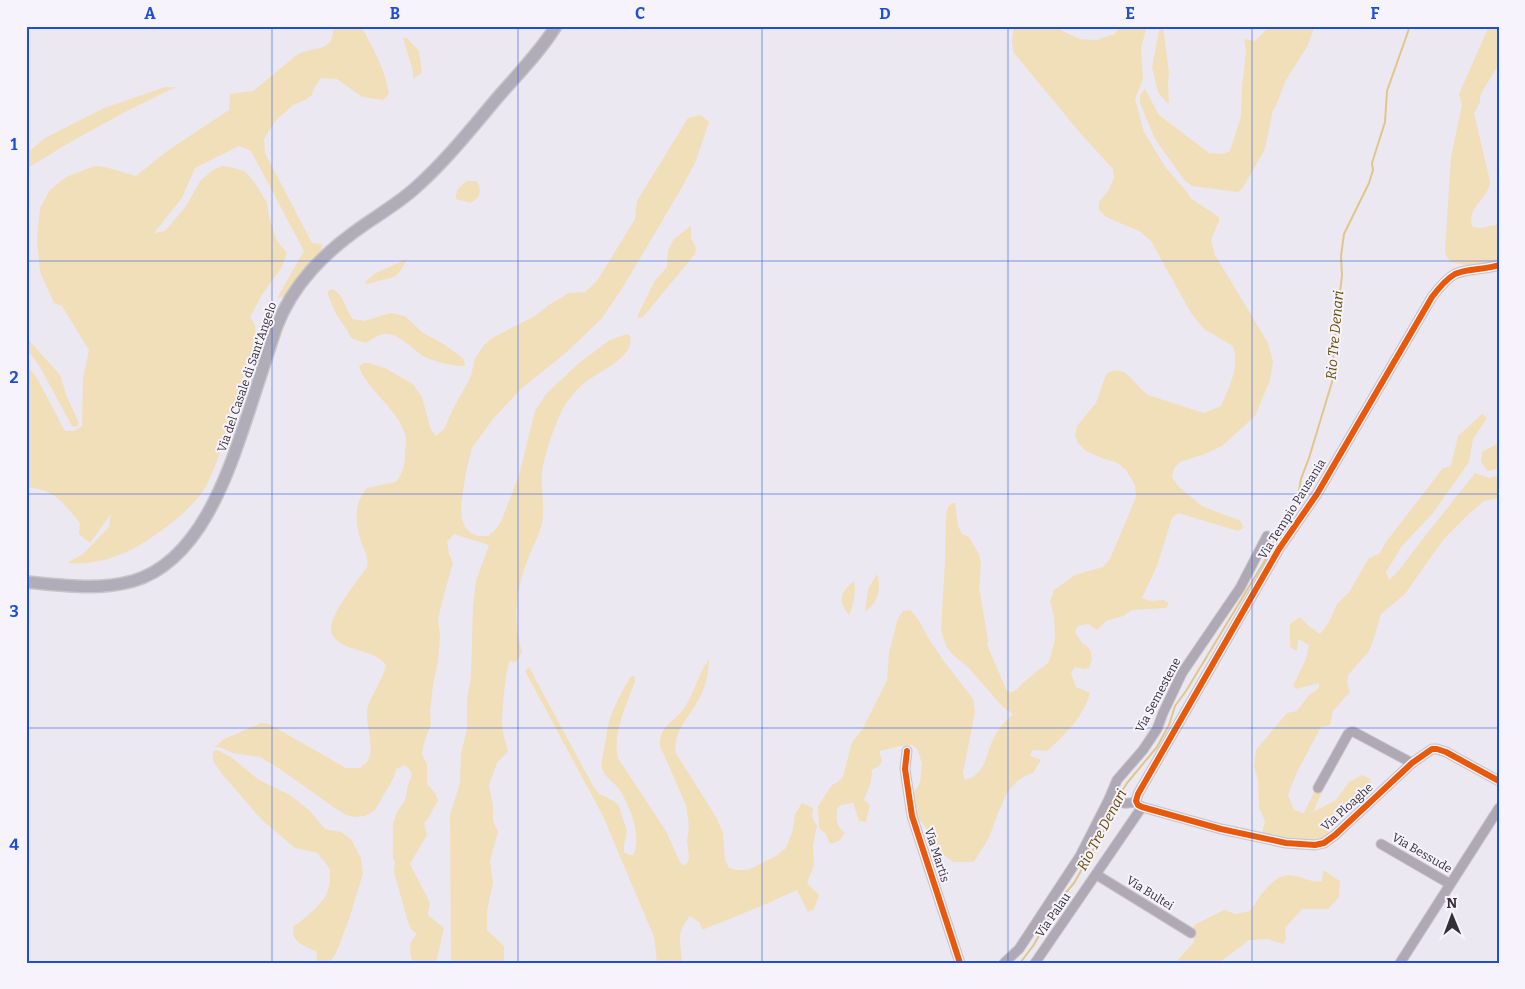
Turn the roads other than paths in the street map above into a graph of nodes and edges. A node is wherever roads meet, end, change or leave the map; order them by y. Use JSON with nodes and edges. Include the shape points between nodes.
{"nodes":[{"id":1,"x":556,"y":26,"type":"edge"},
{"id":2,"x":1499,"y":265,"type":"edge"},
{"id":3,"x":1267,"y":536,"type":"dead end"},
{"id":4,"x":26,"y":582,"type":"edge"},
{"id":5,"x":1143,"y":750,"type":"junction"},
{"id":6,"x":907,"y":751,"type":"dead end"},
{"id":7,"x":1158,"y":760,"type":"junction"},
{"id":8,"x":1412,"y":763,"type":"junction"},
{"id":9,"x":1499,"y":781,"type":"edge"},
{"id":10,"x":1318,"y":788,"type":"dead end"},
{"id":11,"x":1109,"y":799,"type":"junction"},
{"id":12,"x":1139,"y":804,"type":"junction"},
{"id":13,"x":1499,"y":808,"type":"edge"},
{"id":14,"x":1381,"y":844,"type":"dead end"},
{"id":15,"x":1097,"y":875,"type":"junction"},
{"id":16,"x":1450,"y":884,"type":"junction"},
{"id":17,"x":1191,"y":933,"type":"dead end"},
{"id":18,"x":1401,"y":962,"type":"edge"},
{"id":19,"x":960,"y":963,"type":"edge"},
{"id":20,"x":1004,"y":963,"type":"edge"},
{"id":21,"x":1035,"y":963,"type":"edge"}],
"edges":[{"from":1,"to":4,"type":"main road","name":"Via del Casale di Sant'Angelo","via":[[436,169],[329,252],[296,288],[280,318],[224,482],[200,524],[178,552],[152,572],[124,583],[82,586]]},
{"from":2,"to":7,"type":"street","name":"Via Tempio Pausania","via":[[1454,274],[1432,297],[1317,494],[1279,549]]},
{"from":3,"to":5,"type":"street","name":"Via Semestene","via":[[1240,588],[1182,673],[1158,729]]},
{"from":5,"to":7,"type":"street"},
{"from":5,"to":11,"type":"street","name":"Via Semestene","via":[[1119,777]]},
{"from":6,"to":19,"type":"street","name":"Via Martis","via":[[905,770],[912,816]]},
{"from":7,"to":12,"type":"street","name":"Via Tempio Pausania","via":[[1138,794]]},
{"from":8,"to":9,"type":"street","name":"Via Ploaghe","via":[[1432,749],[1440,749]]},
{"from":8,"to":10,"type":"street","via":[[1351,732]]},
{"from":8,"to":12,"type":"street","name":"Via Ploaghe","via":[[1335,835],[1315,846],[1246,835]]},
{"from":11,"to":12,"type":"street"},
{"from":11,"to":20,"type":"street","name":"Via Semestene","via":[[1080,856],[1019,949]]},
{"from":12,"to":15,"type":"street","name":"Via Palau"},
{"from":13,"to":16,"type":"street"},
{"from":14,"to":16,"type":"street","name":"Via Bessude"},
{"from":15,"to":17,"type":"street","name":"Via Bultei"},
{"from":15,"to":21,"type":"street","name":"Via Palau"},
{"from":16,"to":18,"type":"street"}]}
